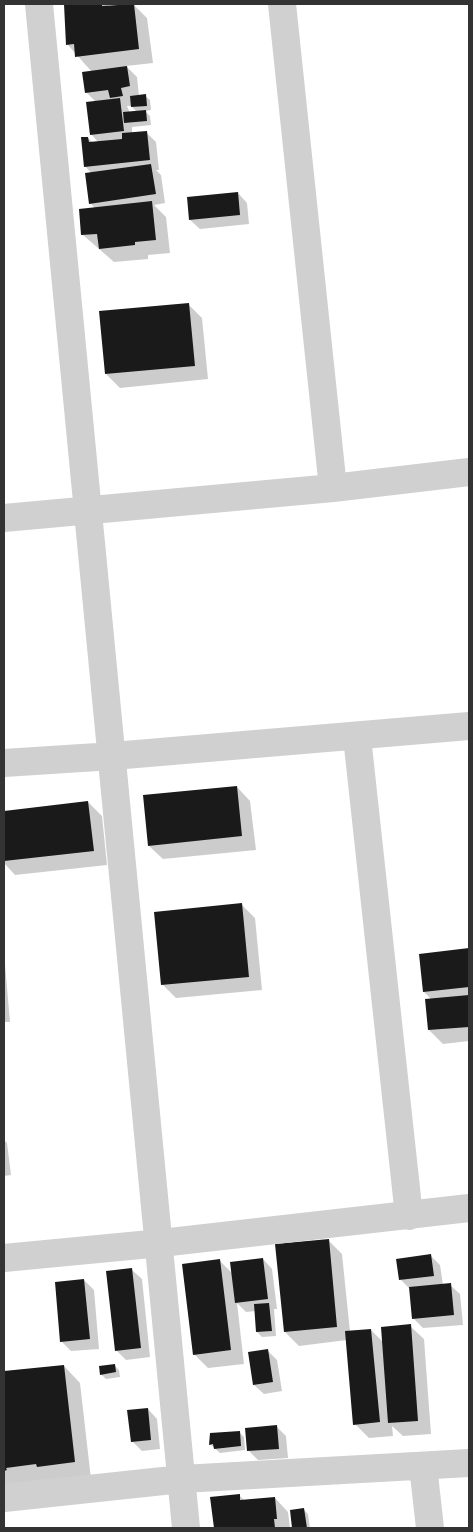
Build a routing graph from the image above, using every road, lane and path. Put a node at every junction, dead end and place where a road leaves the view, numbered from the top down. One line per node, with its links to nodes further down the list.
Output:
1 (39, 4): 5 (street)
2 (282, 4): 4 (street)
3 (469, 472): 4 (street)
4 (333, 488): 5 (street)
5 (88, 510): 6 (street); 9 (street)
6 (4, 518)
7 (469, 726): 8 (street)
8 (357, 737): 9 (street); 12 (street)
9 (113, 756): 10 (street); 13 (street)
10 (4, 763)
11 (469, 1208): 12 (street)
12 (410, 1216): 13 (street)
13 (160, 1243): 14 (street); 17 (street)
14 (4, 1258)
15 (469, 1463): 16 (street)
16 (423, 1466): 17 (street); 20 (street)
17 (182, 1479): 18 (street); 19 (street)
18 (4, 1498)
19 (186, 1528)
20 (430, 1528)

